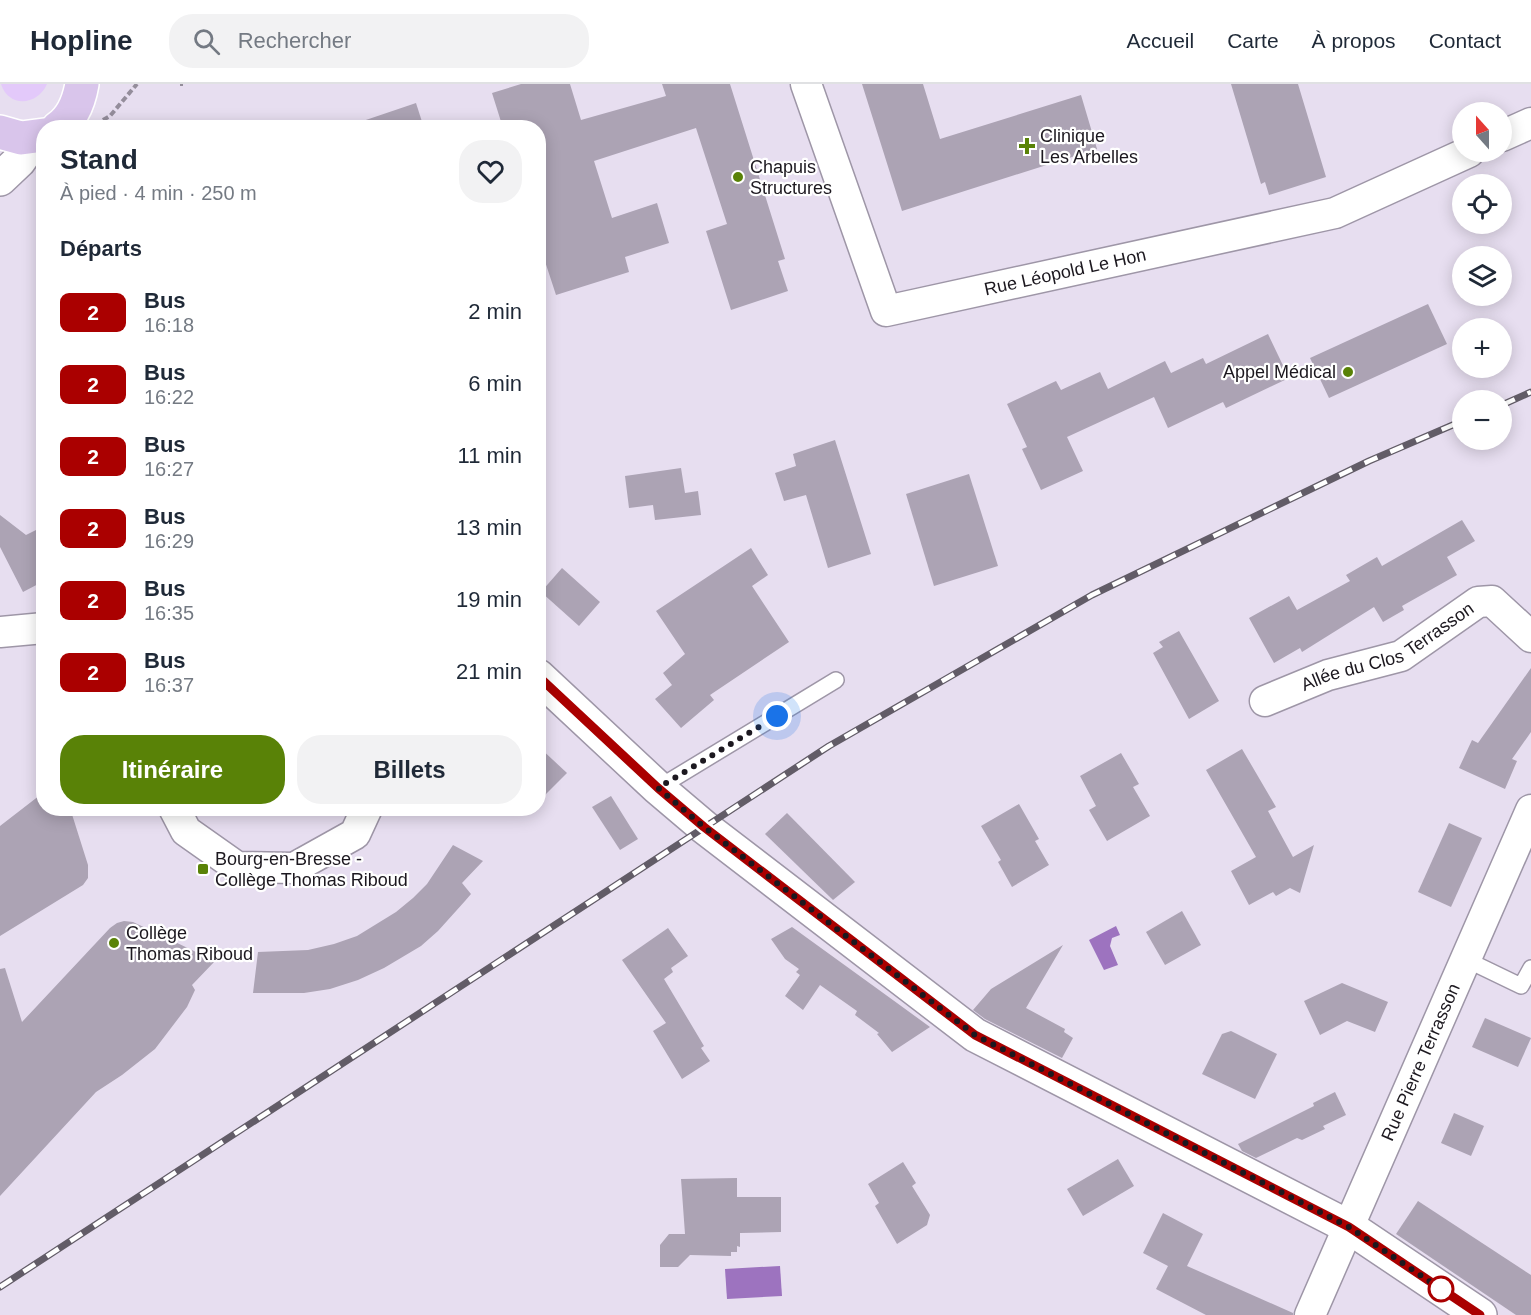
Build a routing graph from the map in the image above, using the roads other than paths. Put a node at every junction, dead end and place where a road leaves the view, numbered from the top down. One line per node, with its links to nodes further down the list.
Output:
1 (109, 84): 3 (main road)
2 (806, 84): 9 (street, Rue Léopold Le Hon)
3 (69, 118)
4 (1531, 123): 7 (street)
5 (0, 132): 6 (main road)
6 (36, 132)
7 (1512, 132)
8 (36, 146): 10 (street)
9 (1452, 160)
10 (0, 179)
11 (36, 629): 12 (street)
12 (0, 632)
13 (1531, 637): 16 (street, Allée du Clos Terrasson)
14 (836, 680): 17 (lane)
15 (546, 683): 17 (street)
16 (1265, 701)
17 (658, 788): 23 (street)
18 (1531, 810): 21 (street, Rue Pierre Terrasson)
19 (178, 816): 20 (street)
20 (363, 816)
21 (1465, 959): 22 (lane); 23 (street, Rue Pierre Terrasson)
22 (1531, 968)
23 (1349, 1227): 24 (street, Rue Pierre Terrasson); 25 (street)
24 (1310, 1315)
25 (1480, 1315)

